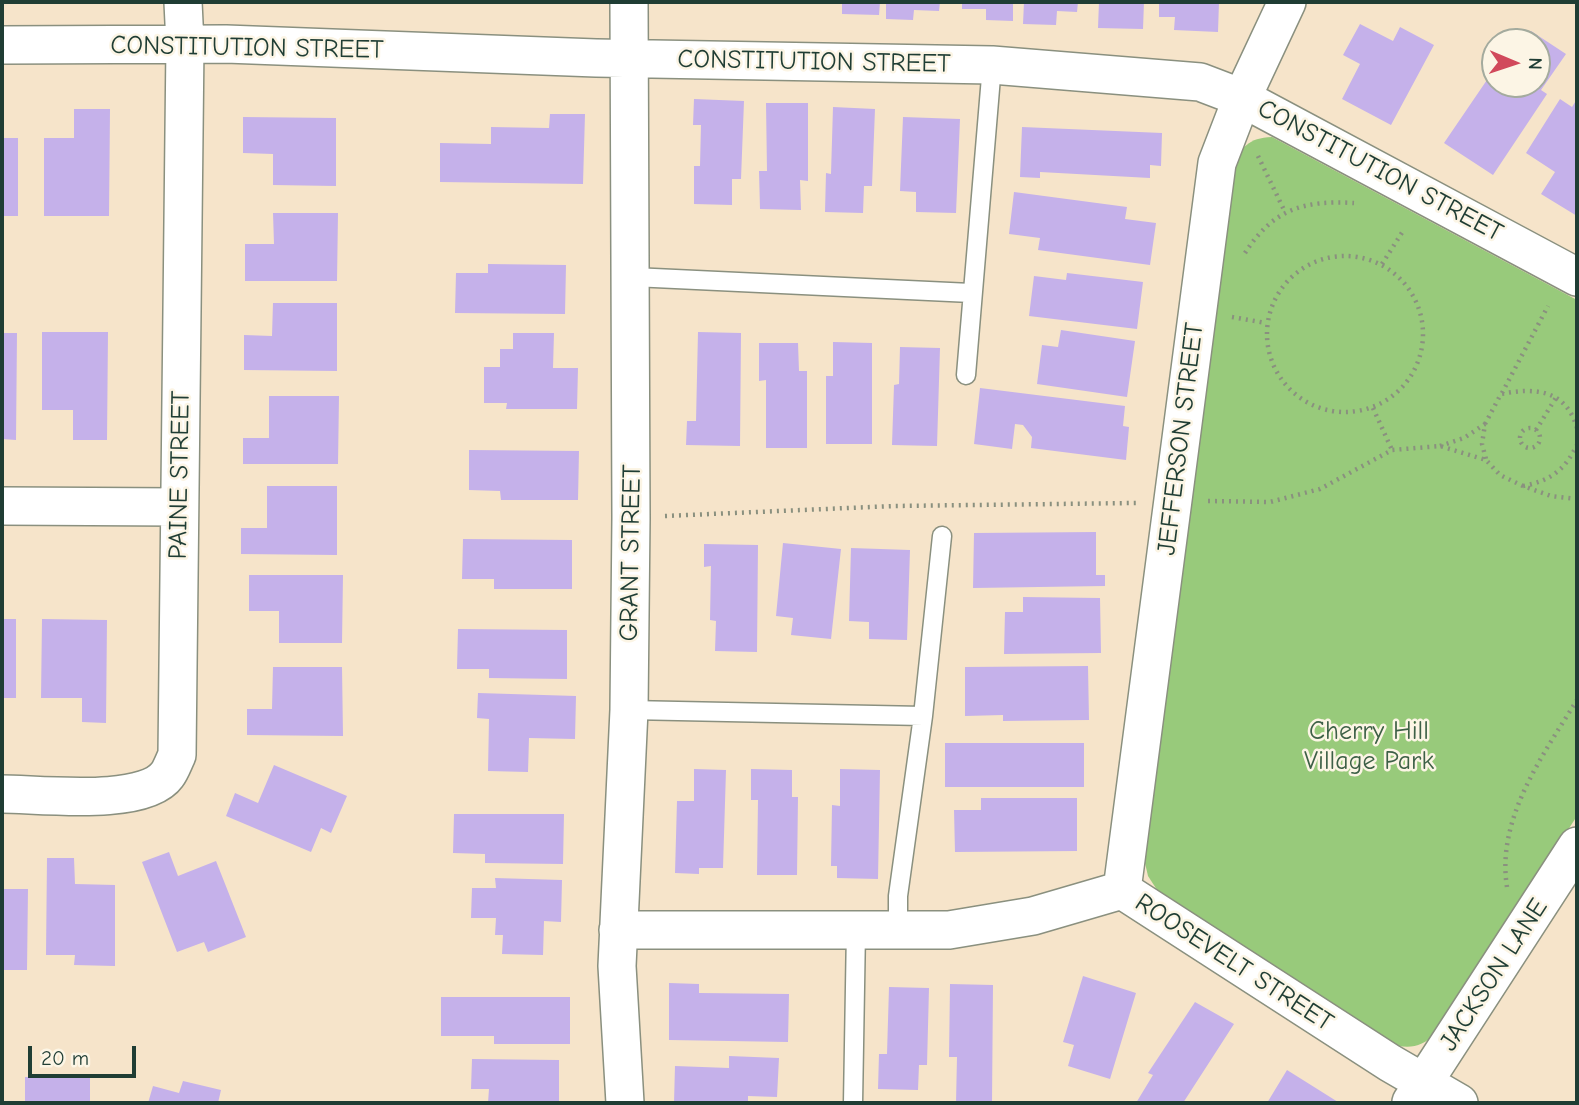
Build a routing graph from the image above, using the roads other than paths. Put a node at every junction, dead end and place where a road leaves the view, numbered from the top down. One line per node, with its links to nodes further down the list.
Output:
1 (183, 2): 4 (street, PAINE STREET)
2 (629, 2): 6 (street, GRANT STREET)
3 (1287, 2): 8 (street, JEFFERSON STREET)
4 (185, 44): 5 (street, CONSTITUTION STREET); 6 (street, CONSTITUTION STREET); 14 (street, PAINE STREET)
5 (2, 45)
6 (629, 57): 7 (street, CONSTITUTION STREET); 9 (street, GRANT STREET)
7 (992, 65): 8 (street, CONSTITUTION STREET); 11 (lane)
8 (1242, 98): 10 (street, CONSTITUTION STREET); 20 (street, JEFFERSON STREET)
9 (633, 277): 11 (lane); 16 (street, GRANT STREET)
10 (1577, 277)
11 (971, 293): 12 (lane)
12 (966, 375)
13 (2, 506): 14 (street)
14 (179, 507): 18 (street, PAINE STREET)
15 (942, 536): 17 (lane)
16 (629, 710): 17 (lane); 23 (street, GRANT STREET)
17 (923, 716): 22 (lane)
18 (2, 794)
19 (1577, 846): 24 (street, JACKSON LANE)
20 (1122, 890): 22 (street, ROOSEVELT STREET); 24 (street, ROOSEVELT STREET)
21 (856, 929): 22 (street, ROOSEVELT STREET); 23 (street, ROOSEVELT STREET); 26 (lane)
22 (898, 929)
23 (618, 930): 25 (street, GRANT STREET)
24 (1417, 1093): 27 (street, ROOSEVELT STREET)
25 (625, 1103)
26 (853, 1103)
27 (1459, 1103)

